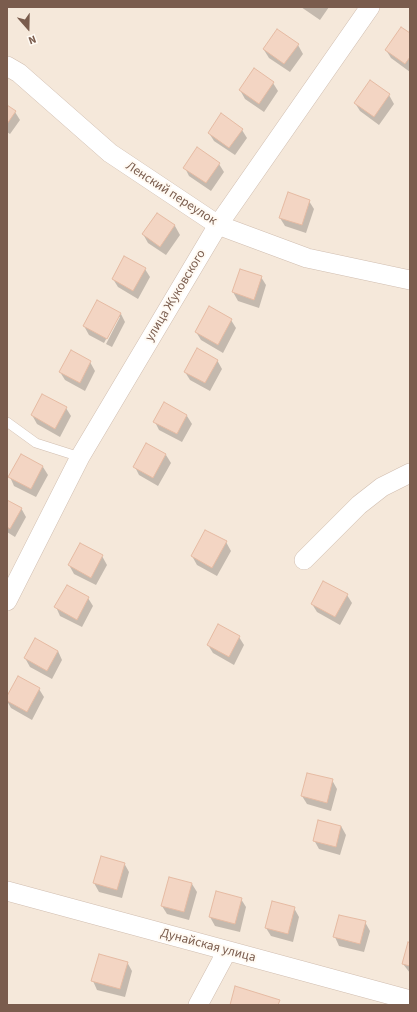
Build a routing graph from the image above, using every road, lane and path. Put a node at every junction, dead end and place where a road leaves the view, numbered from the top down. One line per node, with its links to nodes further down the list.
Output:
1 (370, 7): 3 (street, улица Жуковского)
2 (7, 66): 3 (street, Ленский переулок)
3 (218, 225): 4 (street, Ленский переулок); 6 (street, улица Жуковского)
4 (410, 280)
5 (7, 422): 6 (lane)
6 (80, 457): 9 (street, улица Жуковского)
7 (410, 473): 8 (street)
8 (304, 560)
9 (7, 601)
10 (7, 891): 11 (street, Дунайская улица)
11 (227, 950): 12 (street, Дунайская улица); 13 (street)
12 (410, 1000)
13 (198, 1005)

